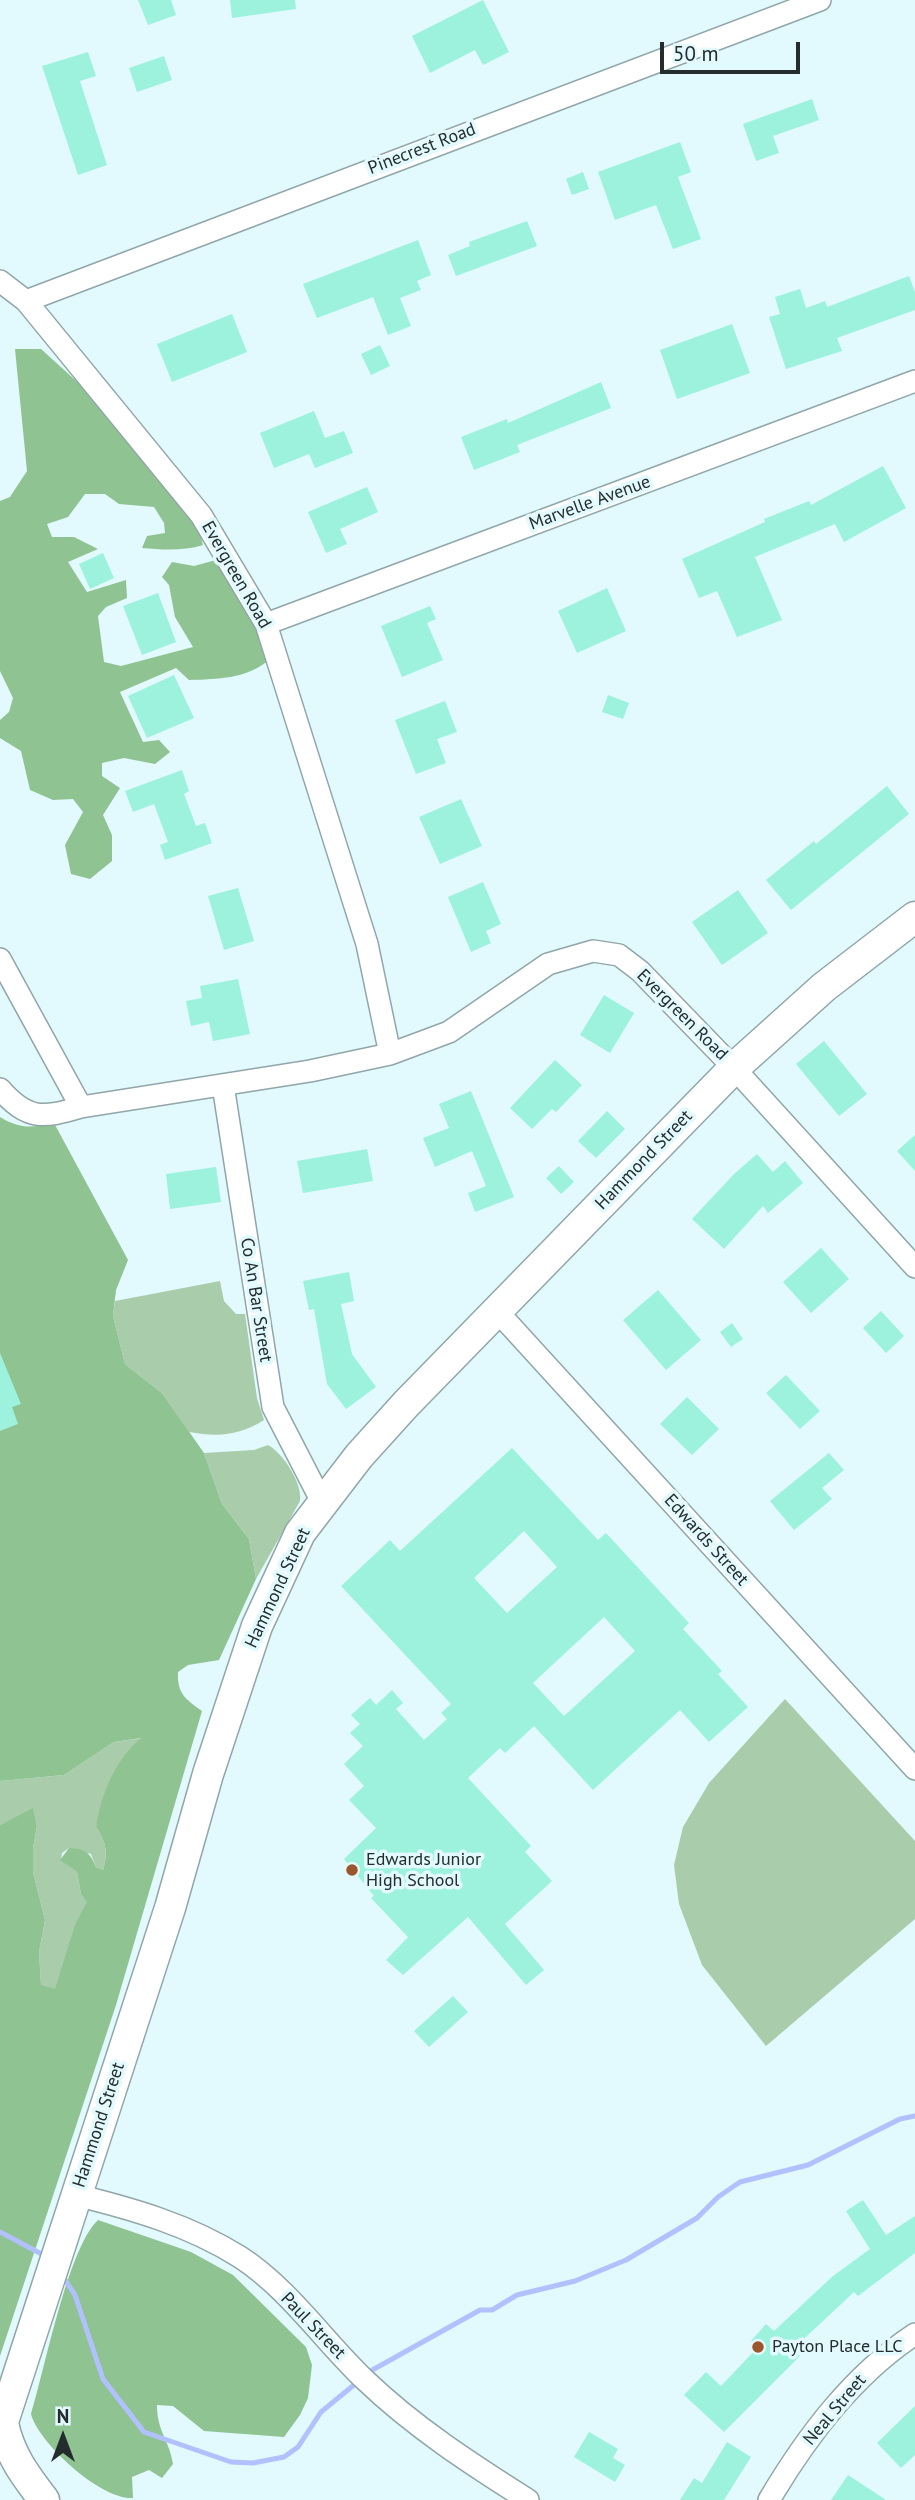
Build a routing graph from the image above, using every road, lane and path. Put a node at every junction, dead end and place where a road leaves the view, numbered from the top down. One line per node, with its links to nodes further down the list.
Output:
1 (820, 0): 3 (street, Pinecrest Road)
2 (0, 281): 3 (street, Evergreen Road)
3 (26, 301): 5 (street, Evergreen Road)
4 (915, 382): 5 (street, Marvelle Avenue)
5 (266, 624): 8 (street, Evergreen Road)
6 (915, 917): 9 (street, Hammond Street)
7 (0, 959): 12 (street)
8 (390, 1054): 9 (street, Evergreen Road); 10 (street, Evergreen Road)
9 (734, 1068): 13 (street, Evergreen Road); 14 (street, Hammond Street)
10 (223, 1085): 12 (street, Evergreen Road); 15 (street, Co An Bar Street)
11 (0, 1089): 12 (street, Evergreen Road)
12 (81, 1107)
13 (915, 1267)
14 (497, 1311): 15 (street, Hammond Street); 16 (street, Edwards Street)
15 (323, 1504): 17 (street, Hammond Street)
16 (915, 1769)
17 (76, 2196): 19 (street, Hammond Street); 21 (street, Paul Street)
18 (915, 2334): 22 (street, Neal Street)
19 (1, 2427): 20 (street)
20 (44, 2500)
21 (528, 2500)
22 (769, 2500)

